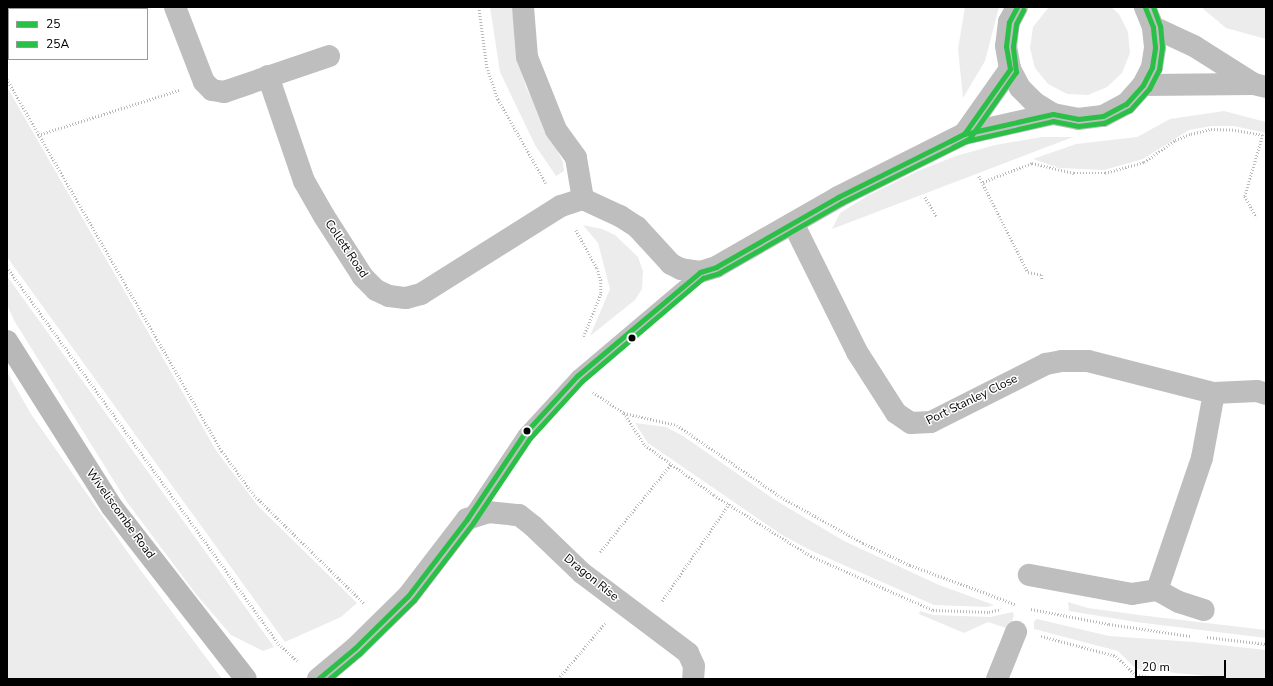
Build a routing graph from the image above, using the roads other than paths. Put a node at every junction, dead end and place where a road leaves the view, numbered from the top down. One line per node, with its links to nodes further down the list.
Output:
1 (175, 7): 7 (street)
2 (523, 7): 12 (street)
3 (1017, 7): 6 (street)
4 (1149, 17): 8 (street); 9 (street)
5 (329, 56): 7 (street)
6 (1010, 69): 10 (street); 11 (street)
7 (268, 76): 12 (street, Collett Road)
8 (1143, 85): 9 (street); 10 (street)
9 (1260, 85)
10 (1054, 114): 11 (street)
11 (964, 134): 13 (street)
12 (583, 199): 14 (street)
13 (793, 222): 14 (street); 16 (street, Port Stanley Close)
14 (700, 272): 18 (lane)
15 (7, 341): 23 (main road, Wiveliscombe Road)
16 (1214, 393): 17 (street, Port Stanley Close); 20 (street)
17 (1266, 394)
18 (467, 520): 24 (street); 25 (street, Dragon Rise)
19 (1029, 575): 20 (street)
20 (1157, 590): 21 (street)
21 (1204, 610)
22 (1026, 633): 26 (street)
23 (246, 679)
24 (318, 679)
25 (693, 679)
26 (997, 679)

